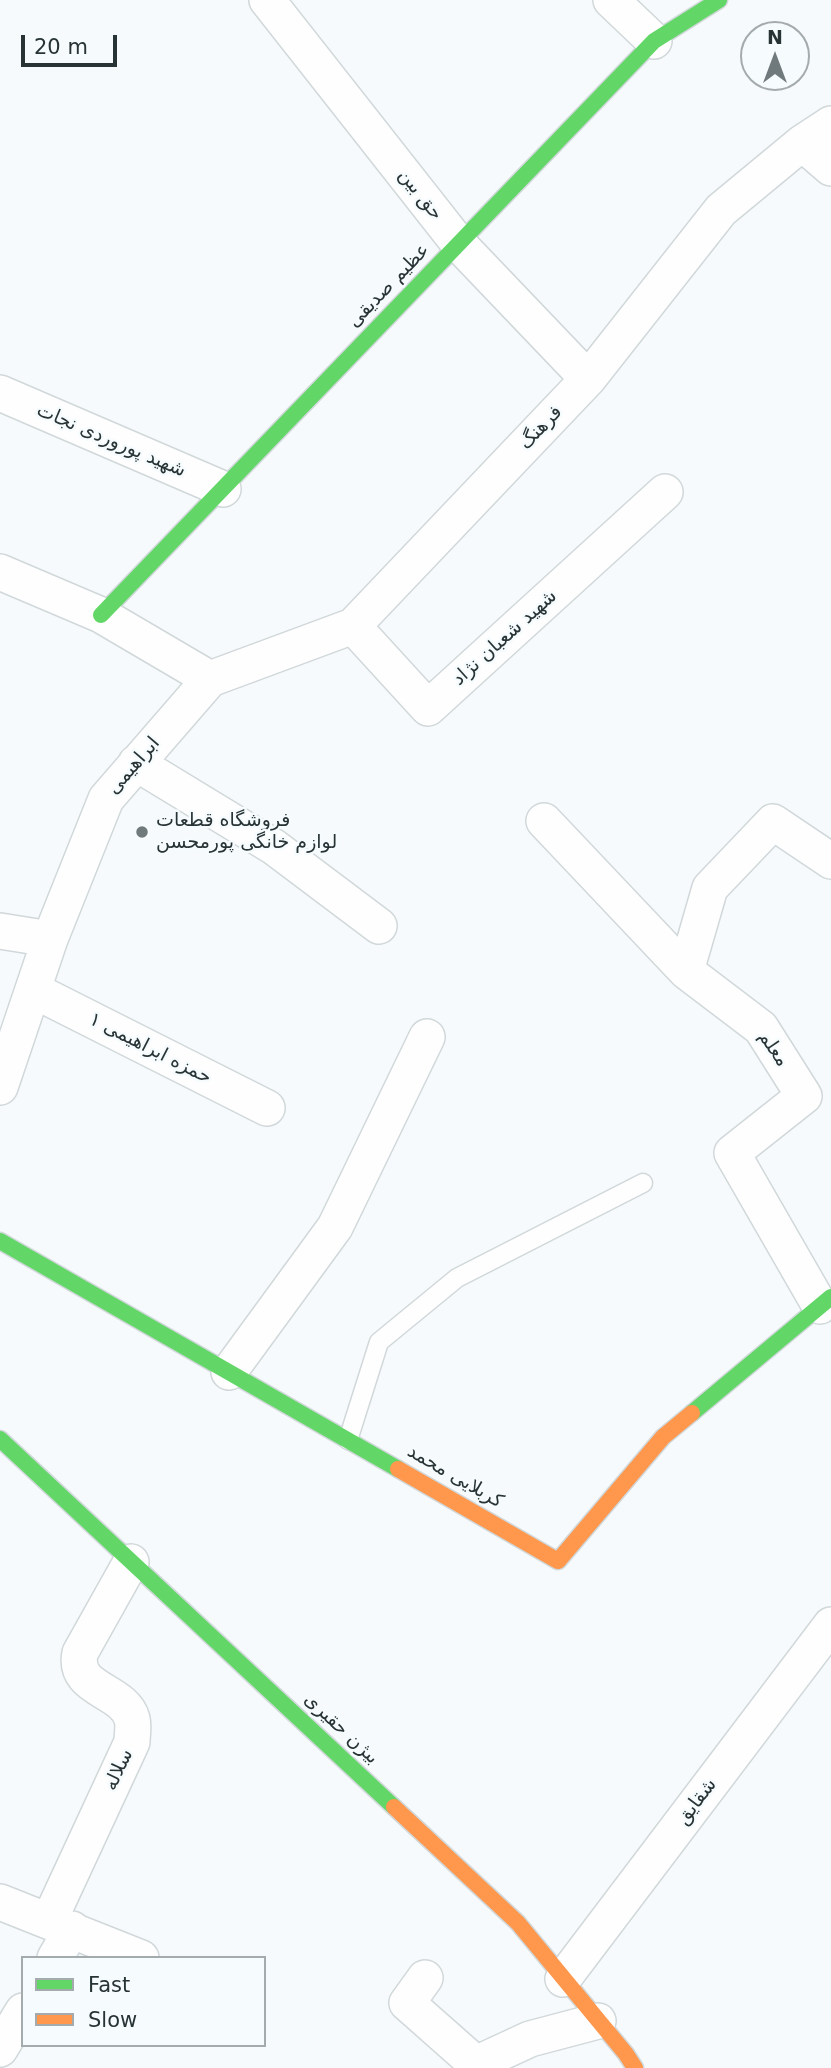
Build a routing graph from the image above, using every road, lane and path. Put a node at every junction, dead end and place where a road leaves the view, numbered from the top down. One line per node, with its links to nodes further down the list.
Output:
1 (267, 0): 8 (street, حق بین)
2 (611, 0): 4 (street)
3 (719, 0): 4 (street, عظیم صدیقی)
4 (654, 41): 8 (street, عظیم صدیقی)
5 (831, 124): 6 (street, فرهنگ)
6 (802, 144): 7 (street); 9 (street, فرهنگ)
7 (831, 168)
8 (458, 244): 9 (street, حق بین); 11 (street, عظیم صدیقی)
9 (588, 379): 15 (street, فرهنگ)
10 (0, 393): 11 (street, شهید پوروردی نجات)
11 (223, 489): 14 (street, عظیم صدیقی)
12 (665, 492): 15 (street, شهید شعبان نژاد)
13 (0, 572): 14 (street)
14 (101, 615): 16 (street)
15 (353, 626): 16 (street, فرهنگ)
16 (209, 679): 17 (street, ابراهیمی)
17 (136, 763): 20 (street); 22 (street, ابراهیمی)
18 (544, 821): 23 (street, معلم)
19 (831, 861): 23 (street)
20 (379, 926)
21 (0, 931): 22 (street)
22 (50, 939): 24 (street, ابراهیمی)
23 (686, 971): 30 (street, معلم)
24 (33, 990): 26 (street, ابراهیمی); 27 (street, حمزه ابراهیمی ۱)
25 (427, 1037): 31 (street)
26 (0, 1087)
27 (267, 1108)
28 (643, 1183): 33 (lane)
29 (0, 1241): 31 (street, کربلایی محمد)
30 (826, 1302): 33 (street, کربلایی محمد)
31 (229, 1372): 33 (street, کربلایی محمد)
32 (0, 1439): 34 (street, بیژن حقیری)
33 (348, 1440)
34 (131, 1562): 37 (street, سلاله); 39 (street, بیژن حقیری)
35 (831, 1625): 39 (street, شقایق)
36 (0, 1902): 37 (street)
37 (59, 1936): 38 (street)
38 (134, 1956)
39 (564, 1979): 42 (street, بیژن حقیری)
40 (416, 1991): 44 (street)
41 (21, 2014): 43 (street)
42 (598, 2021): 44 (street); 45 (street, بیژن حقیری)
43 (0, 2049)
44 (474, 2066)
45 (635, 2068)

